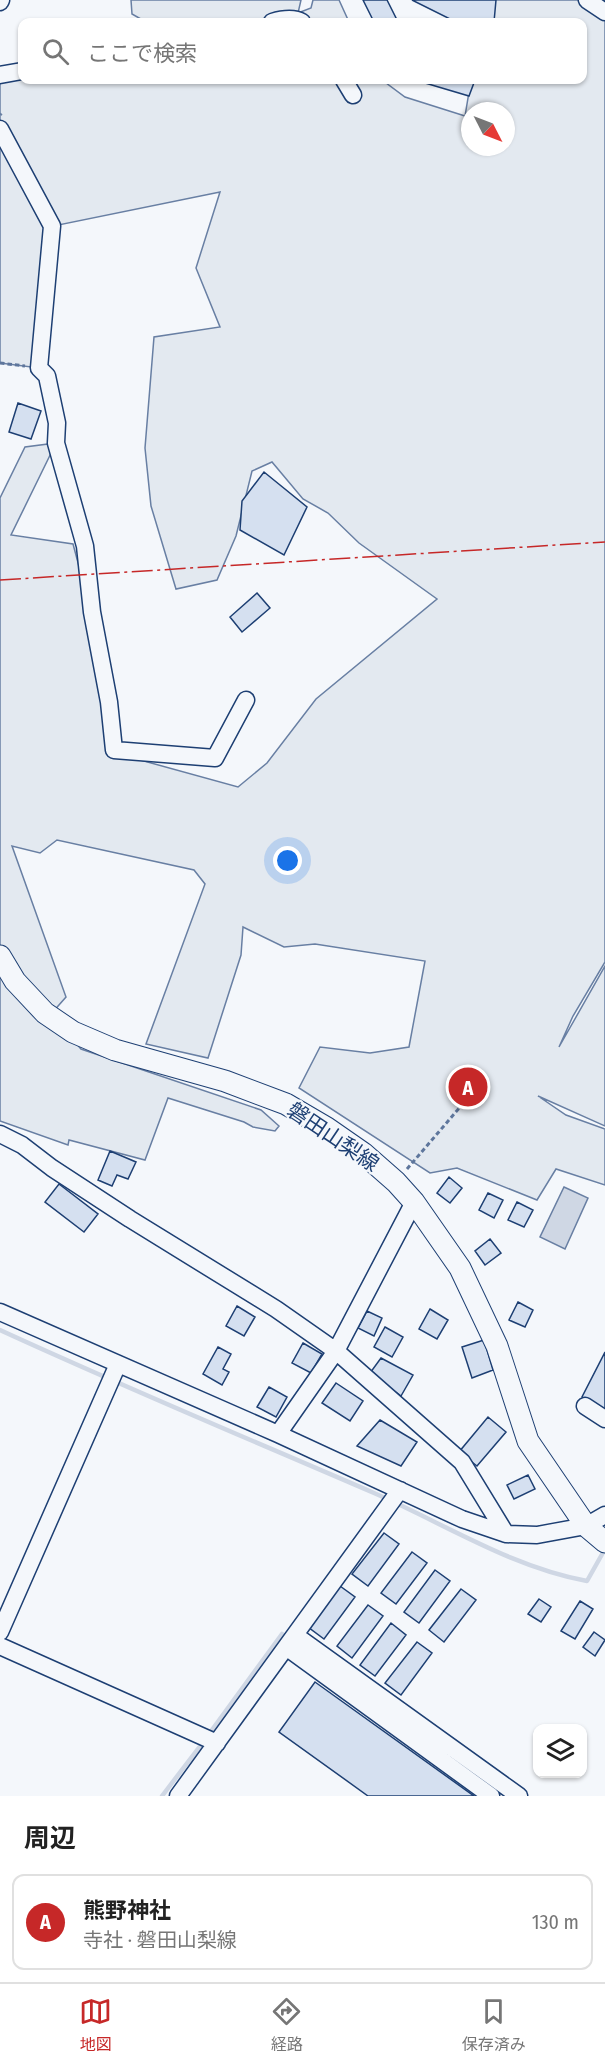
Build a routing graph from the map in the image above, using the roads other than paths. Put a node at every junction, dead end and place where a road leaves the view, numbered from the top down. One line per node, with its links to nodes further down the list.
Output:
1 (587, 0): 2 (street)
2 (605, 12)
3 (18, 72): 4 (street)
4 (0, 75)
5 (346, 84): 6 (street)
6 (352, 95)
7 (0, 129): 8 (street)
8 (246, 700)
9 (0, 956): 11 (main road, 磐田山梨線)
10 (0, 1134): 13 (street)
11 (414, 1202): 13 (street); 20 (main road, 磐田山梨線)
12 (0, 1312): 14 (street)
13 (336, 1351): 17 (street); 21 (street)
14 (118, 1364): 17 (street); 23 (street)
15 (585, 1406): 16 (street)
16 (605, 1419)
17 (278, 1434): 18 (street)
18 (400, 1490): 21 (street); 24 (street)
19 (605, 1515): 20 (street)
20 (586, 1526): 21 (street); 22 (main road, 磐田山梨線)
21 (506, 1534)
22 (605, 1542)
23 (0, 1632)
24 (291, 1641): 26 (street); 27 (street); 29 (street)
25 (0, 1646): 26 (street)
26 (217, 1743): 28 (street)
27 (511, 1794)
28 (178, 1796)
29 (491, 1796)

